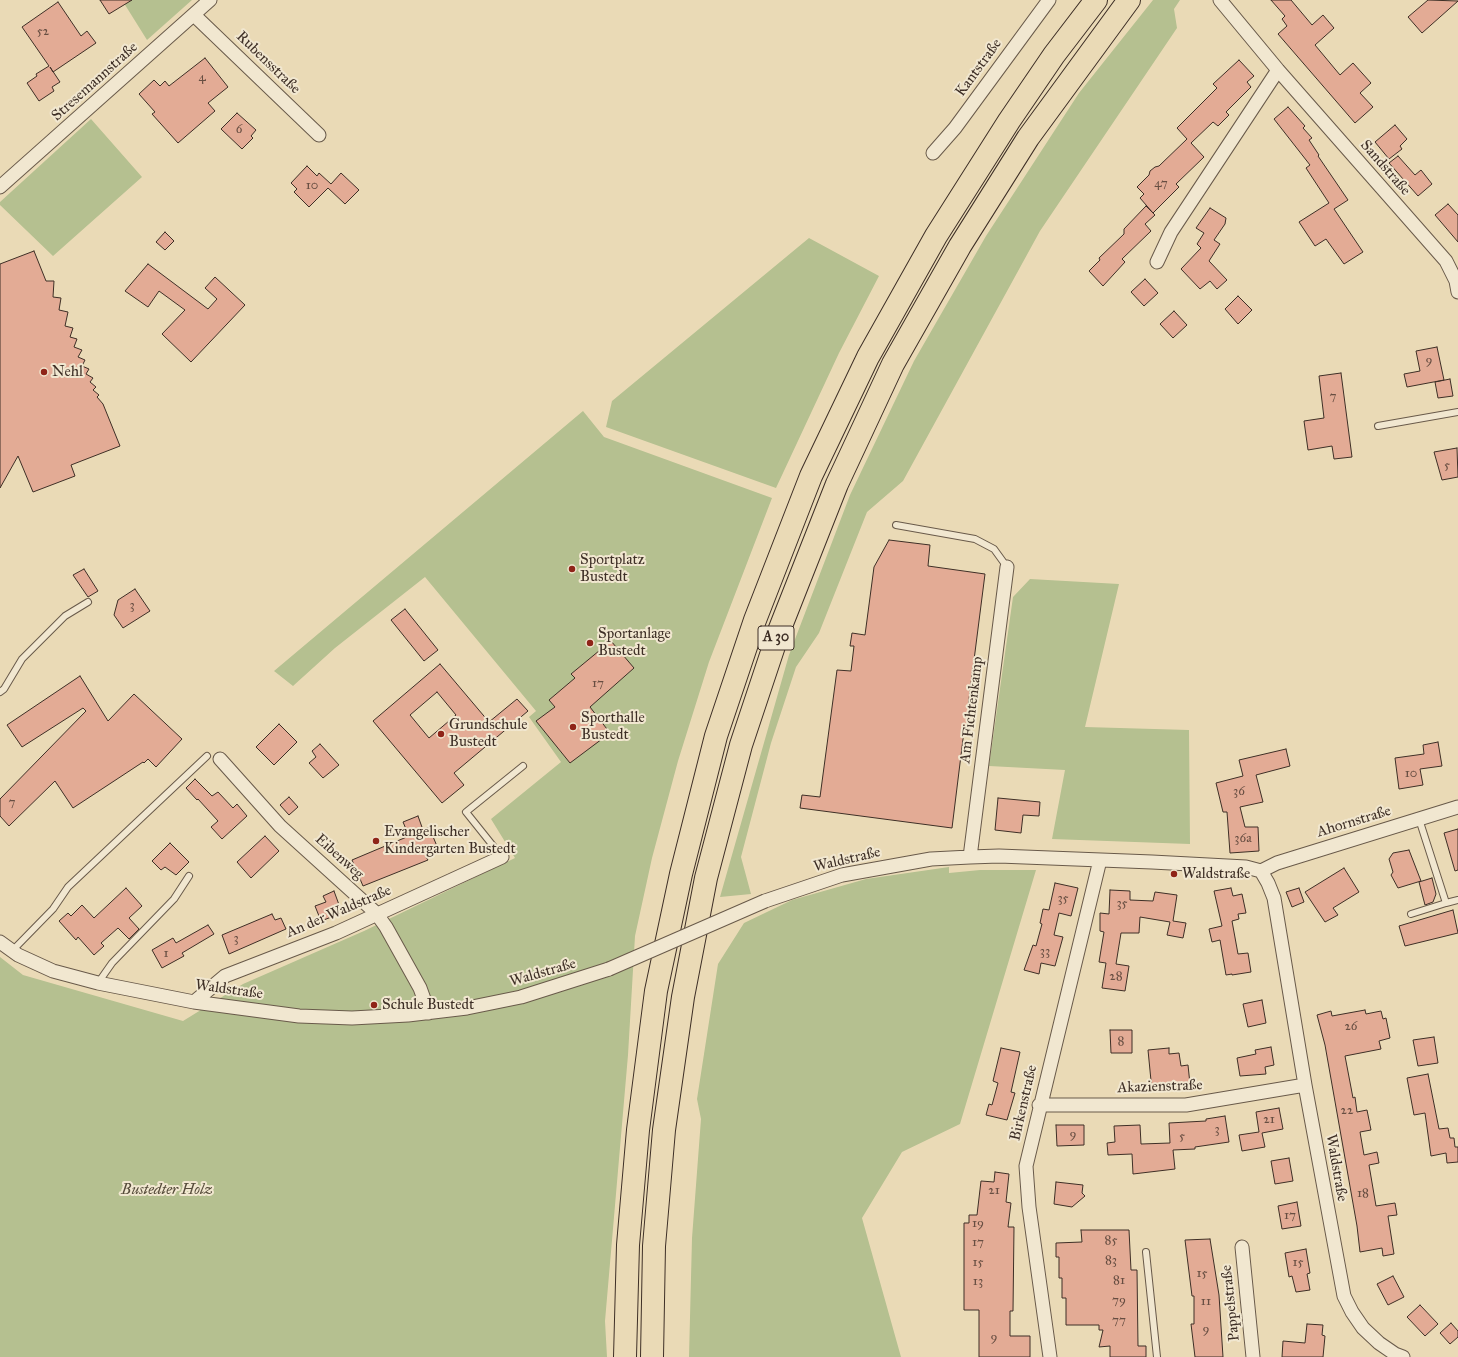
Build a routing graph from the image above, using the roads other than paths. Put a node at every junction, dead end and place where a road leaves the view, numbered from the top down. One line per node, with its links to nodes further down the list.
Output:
1 (210, 0): 6 (street, Stresemannstraße)
2 (1049, 0): 9 (street, Kantstraße)
3 (1096, 0): 42 (highway, A 30)
4 (1129, 0): 43 (highway, A 30)
5 (1220, 0): 7 (street, Sandstraße)
6 (194, 15): 8 (street, Rubensstraße); 10 (street, Stresemannstraße)
7 (1278, 70): 11 (street); 12 (street, Sandstraße)
8 (319, 135)
9 (932, 153)
10 (0, 187)
11 (1157, 262)
12 (1457, 284)
13 (1458, 412): 14 (lane)
14 (1378, 426)
15 (896, 525): 16 (lane)
16 (1007, 567): 24 (street, Am Fichtenkamp)
17 (88, 602): 18 (lane)
18 (0, 692)
19 (213, 757): 30 (street, Eibenweg); 33 (lane)
20 (523, 766): 23 (lane)
21 (1458, 807): 22 (street, Ahornstraße)
22 (1419, 819): 26 (street, Ahornstraße); 29 (lane)
23 (502, 857): 30 (street, An der Waldstraße)
24 (970, 857): 25 (street, Waldstraße); 36 (street, Waldstraße, bridge)
25 (1100, 860): 26 (street, Waldstraße); 38 (street, Birkenstraße)
26 (1261, 871): 37 (street, Waldstraße)
27 (189, 876): 34 (lane)
28 (1458, 900): 29 (lane)
29 (1446, 903): 31 (lane)
30 (376, 913): 35 (street, An der Waldstraße); 36 (street, Eibenweg)
31 (1411, 914)
32 (0, 942): 33 (street, Waldstraße)
33 (11, 951): 34 (street, Waldstraße)
34 (98, 983): 35 (street, Waldstraße)
35 (194, 1002): 36 (street, Waldstraße)
36 (429, 1013)
37 (1305, 1085): 38 (street, Akazienstraße); 41 (street, Waldstraße)
38 (1040, 1105): 44 (street, Birkenstraße)
39 (1242, 1247): 46 (street, Pappelstraße)
40 (1146, 1252): 45 (lane)
41 (1397, 1356)
42 (625, 1357)
43 (652, 1357)
44 (1050, 1357)
45 (1157, 1357)
46 (1252, 1357)

